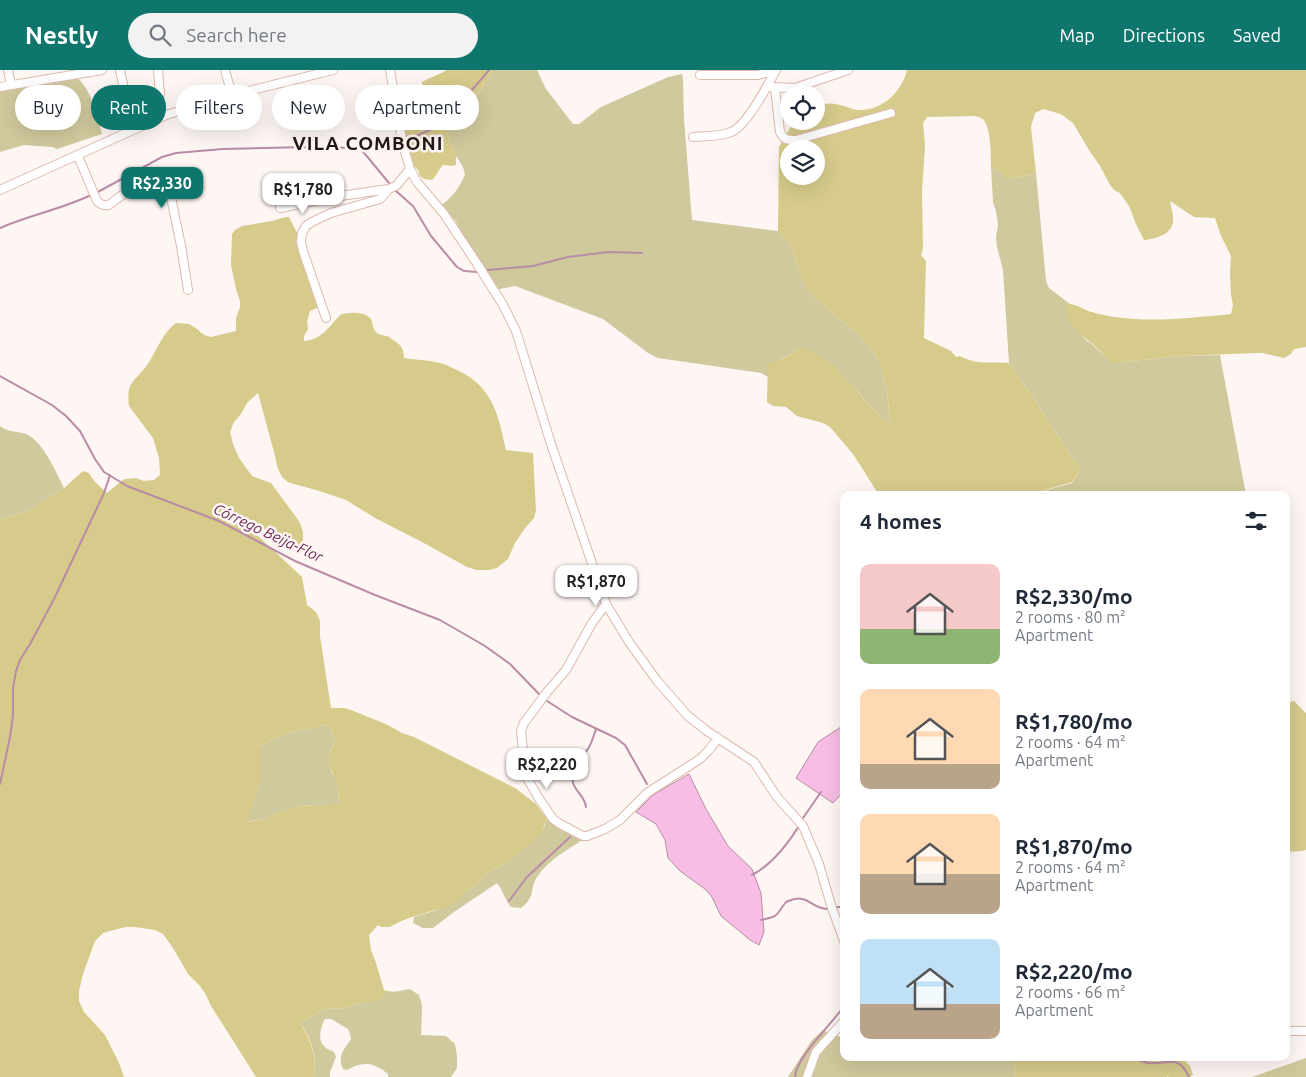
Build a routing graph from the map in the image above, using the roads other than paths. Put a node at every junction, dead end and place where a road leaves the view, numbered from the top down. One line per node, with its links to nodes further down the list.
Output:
1 (8, 70): 17 (street)
2 (50, 70): 15 (street)
3 (102, 70): 11 (street)
4 (120, 70): 5 (street)
5 (158, 70)
6 (225, 70): 16 (street)
7 (333, 70): 12 (street)
8 (390, 70): 25 (street)
9 (776, 70): 13 (street); 20 (street)
10 (848, 70): 20 (street)
11 (87, 71): 15 (street)
12 (316, 72): 18 (street)
13 (743, 73): 14 (street)
14 (700, 75)
15 (51, 79): 17 (street)
16 (229, 85)
17 (11, 86): 19 (street)
18 (262, 86)
19 (0, 87)
20 (771, 87): 22 (street); 23 (street)
21 (176, 112): 24 (street)
22 (891, 114)
23 (693, 137)
24 (78, 156): 27 (street); 29 (street)
25 (410, 169): 26 (street); 31 (street)
26 (388, 189): 28 (street); 30 (street)
27 (0, 190)
28 (280, 208)
29 (188, 290)
30 (326, 318)
31 (606, 604): 32 (street); 32 (street)
32 (718, 738): 33 (street)
33 (840, 931)
34 (840, 1025): 37 (street)
35 (1290, 1031): 36 (street)
36 (1306, 1031)
37 (807, 1077)

